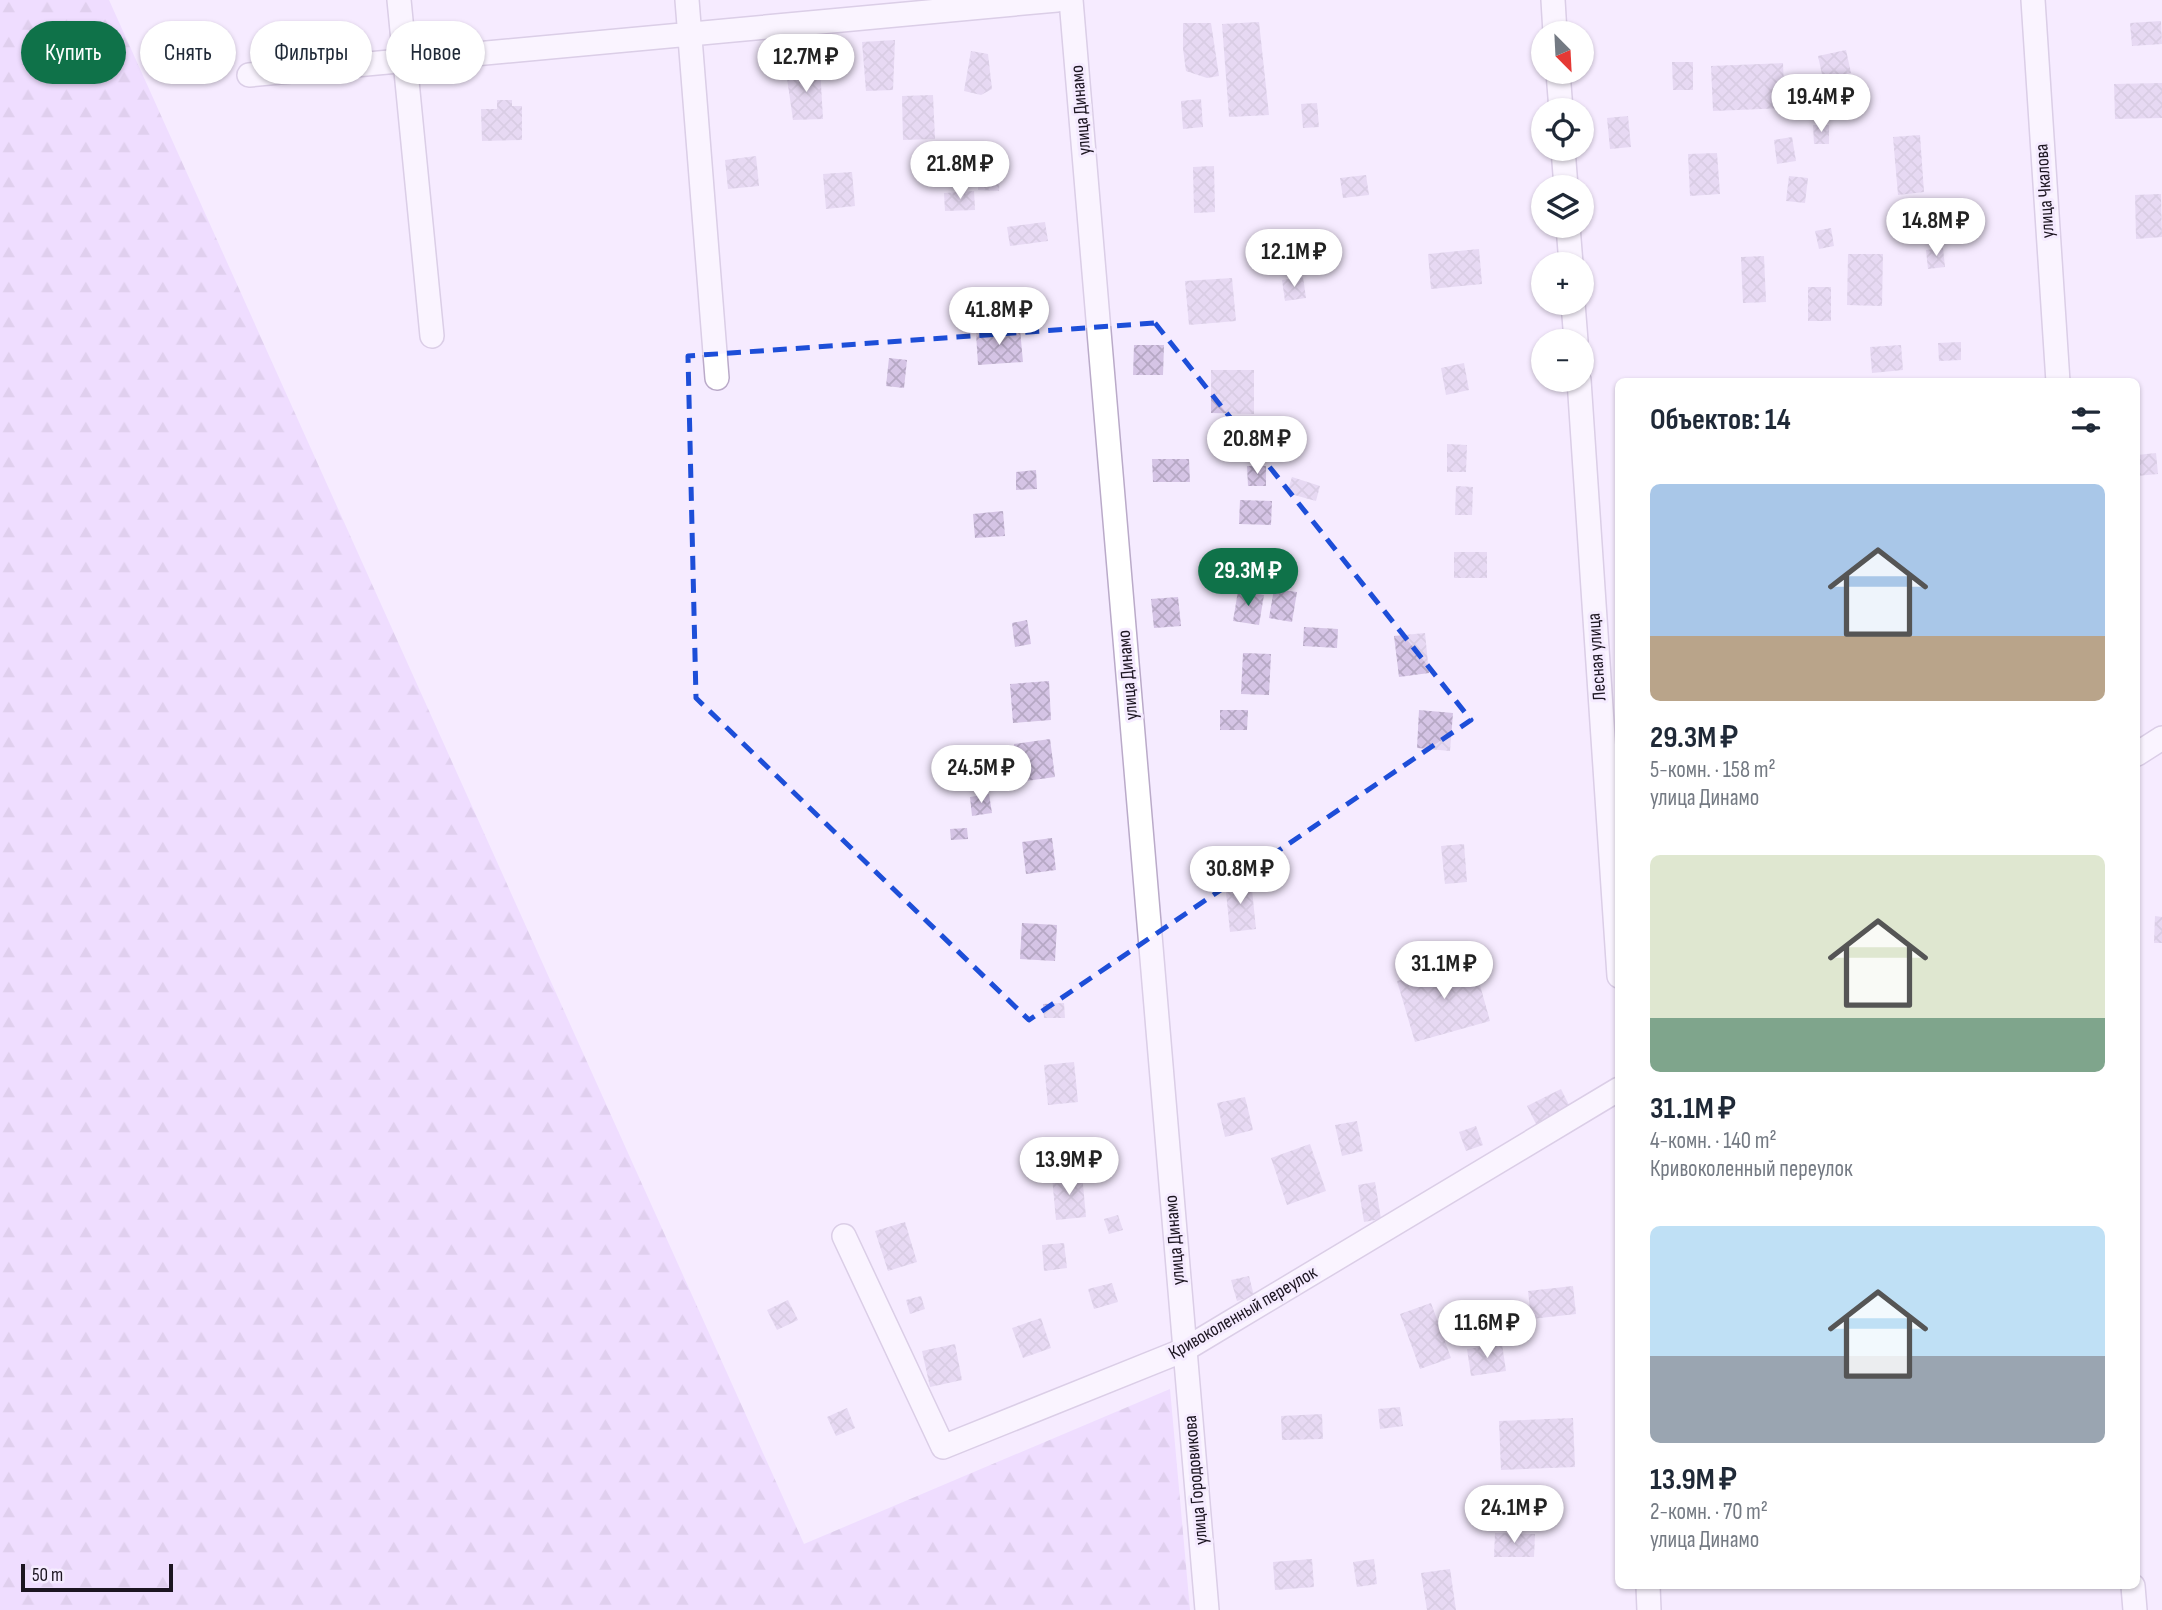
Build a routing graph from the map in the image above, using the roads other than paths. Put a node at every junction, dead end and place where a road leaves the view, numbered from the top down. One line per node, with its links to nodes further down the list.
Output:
1 (398, 0): 7 (street)
2 (687, 0): 9 (street)
3 (1057, 0): 9 (street)
4 (1071, 0): 23 (street, улица Динамо)
5 (1553, 0): 8 (street)
6 (2033, 0): 16 (street, улица Чкалова)
7 (401, 21)
8 (1554, 21)
9 (690, 34): 10 (street); 15 (street)
10 (485, 53)
11 (386, 63): 12 (street)
12 (249, 75)
13 (408, 84): 14 (street)
14 (432, 336)
15 (717, 378)
16 (2058, 378)
17 (1580, 392): 20 (street, Лесная улица)
18 (2162, 738): 19 (street)
19 (2140, 752)
20 (1615, 916)
21 (1615, 1091): 23 (street, Кривоколенный переулок)
22 (844, 1236): 23 (street, Кривоколенный переулок)
23 (1184, 1350): 26 (street, улица Городовикова)
24 (1648, 1589): 27 (street)
25 (2133, 1589): 28 (street)
26 (1207, 1610)
27 (1649, 1610)
28 (2135, 1610)

